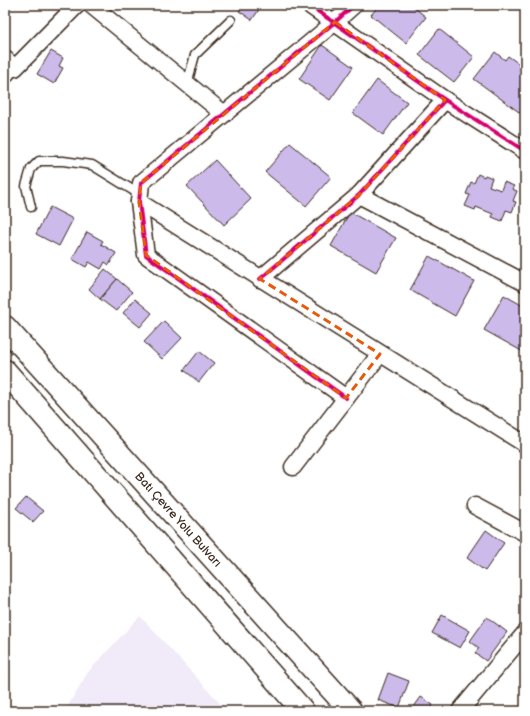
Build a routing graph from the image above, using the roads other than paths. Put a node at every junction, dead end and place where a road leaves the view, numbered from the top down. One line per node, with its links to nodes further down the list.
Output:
1 (77, 5): 7 (street)
2 (91, 5): 9 (street)
3 (309, 5): 6 (street)
4 (354, 5): 6 (street)
5 (231, 20): 9 (lane)
6 (335, 22): 10 (street); 11 (street)
7 (10, 63): 8 (lane)
8 (5, 82)
9 (187, 84): 11 (street)
10 (445, 100): 12 (street); 13 (street)
11 (224, 114): 14 (street)
12 (525, 151)
13 (359, 194): 16 (street); 17 (street)
14 (139, 198): 15 (lane); 16 (street); 21 (street)
15 (30, 207)
16 (260, 279): 19 (street)
17 (525, 283)
18 (5, 327): 28 (highway, Batı Çevre Yolu Bulvarı)
19 (380, 354): 21 (street); 22 (street)
20 (5, 372): 27 (highway)
21 (346, 398): 23 (street)
22 (525, 444)
23 (293, 468)
24 (475, 506): 25 (street)
25 (525, 533)
26 (525, 633): 29 (street)
27 (303, 711)
28 (351, 711)
29 (460, 711)

